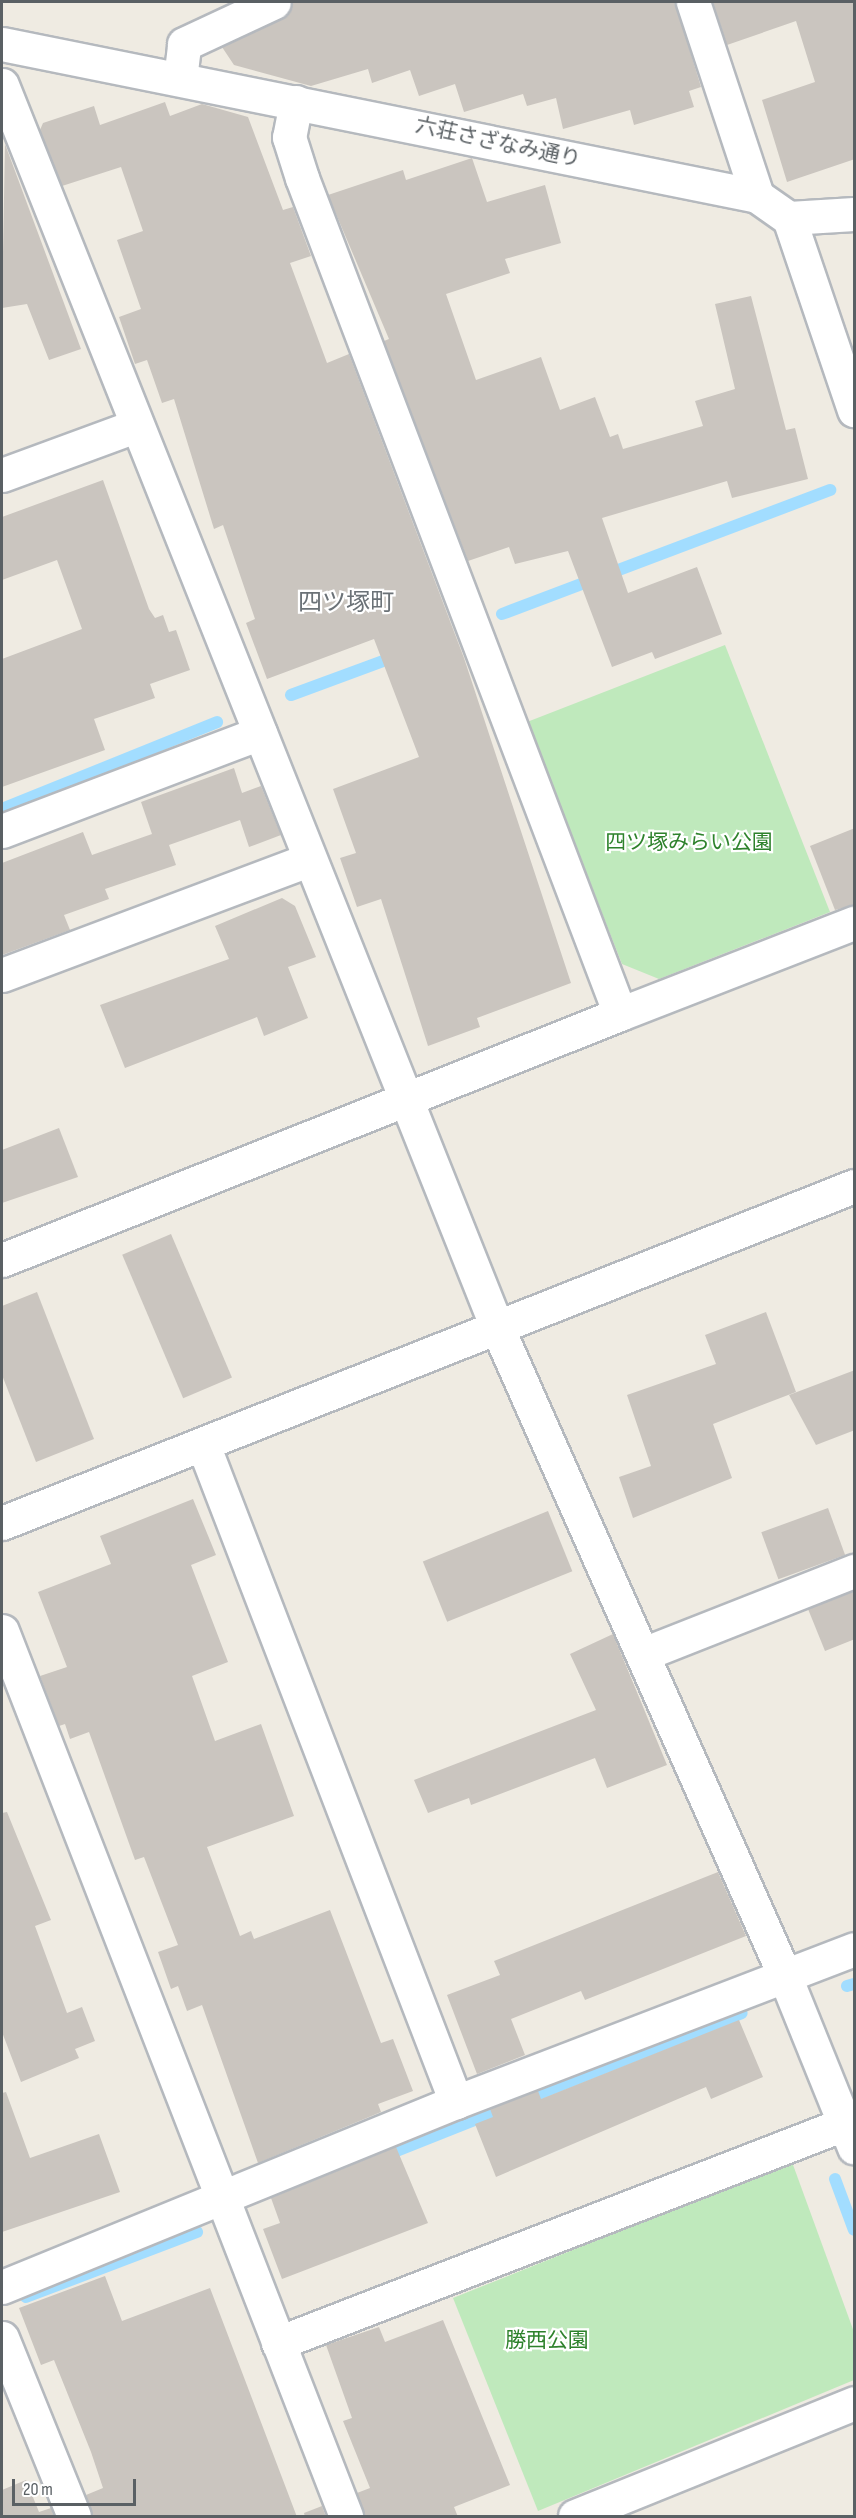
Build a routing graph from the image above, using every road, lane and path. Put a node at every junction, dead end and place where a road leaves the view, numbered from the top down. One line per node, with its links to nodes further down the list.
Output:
1 (274, 2): 4 (street)
2 (693, 2): 7 (street)
3 (2, 44): 4 (street, 六荘さざなみ通り)
4 (180, 79): 6 (street, 六荘さざなみ通り)
5 (2, 85): 11 (street)
6 (296, 102): 7 (street, 六荘さざなみ通り); 18 (street)
7 (757, 196): 9 (street, 六荘さざなみ通り)
8 (855, 214): 9 (street)
9 (789, 218): 10 (street)
10 (855, 410)
11 (135, 426): 12 (street); 13 (street)
12 (2, 475)
13 (260, 733): 14 (street); 15 (street)
14 (2, 831)
15 (308, 860): 17 (street); 19 (street)
16 (855, 923): 18 (street)
17 (2, 975)
18 (620, 1014): 19 (street)
19 (409, 1102): 21 (street); 22 (street)
20 (855, 1186): 22 (street)
21 (2, 1260)
22 (496, 1325): 23 (street); 27 (street)
23 (204, 1447): 24 (street); 30 (street)
24 (2, 1523)
25 (855, 1571): 27 (street)
26 (2, 1631): 32 (street)
27 (643, 1654): 29 (street)
28 (855, 1949): 29 (street)
29 (784, 1974): 30 (street); 31 (street)
30 (456, 2102): 32 (street)
31 (851, 2130): 35 (street)
32 (221, 2199): 33 (street); 35 (street)
33 (2, 2287)
34 (2, 2338): 37 (street)
35 (278, 2343): 38 (street)
36 (855, 2403): 39 (street)
37 (74, 2517)
38 (346, 2517)
39 (575, 2517)

